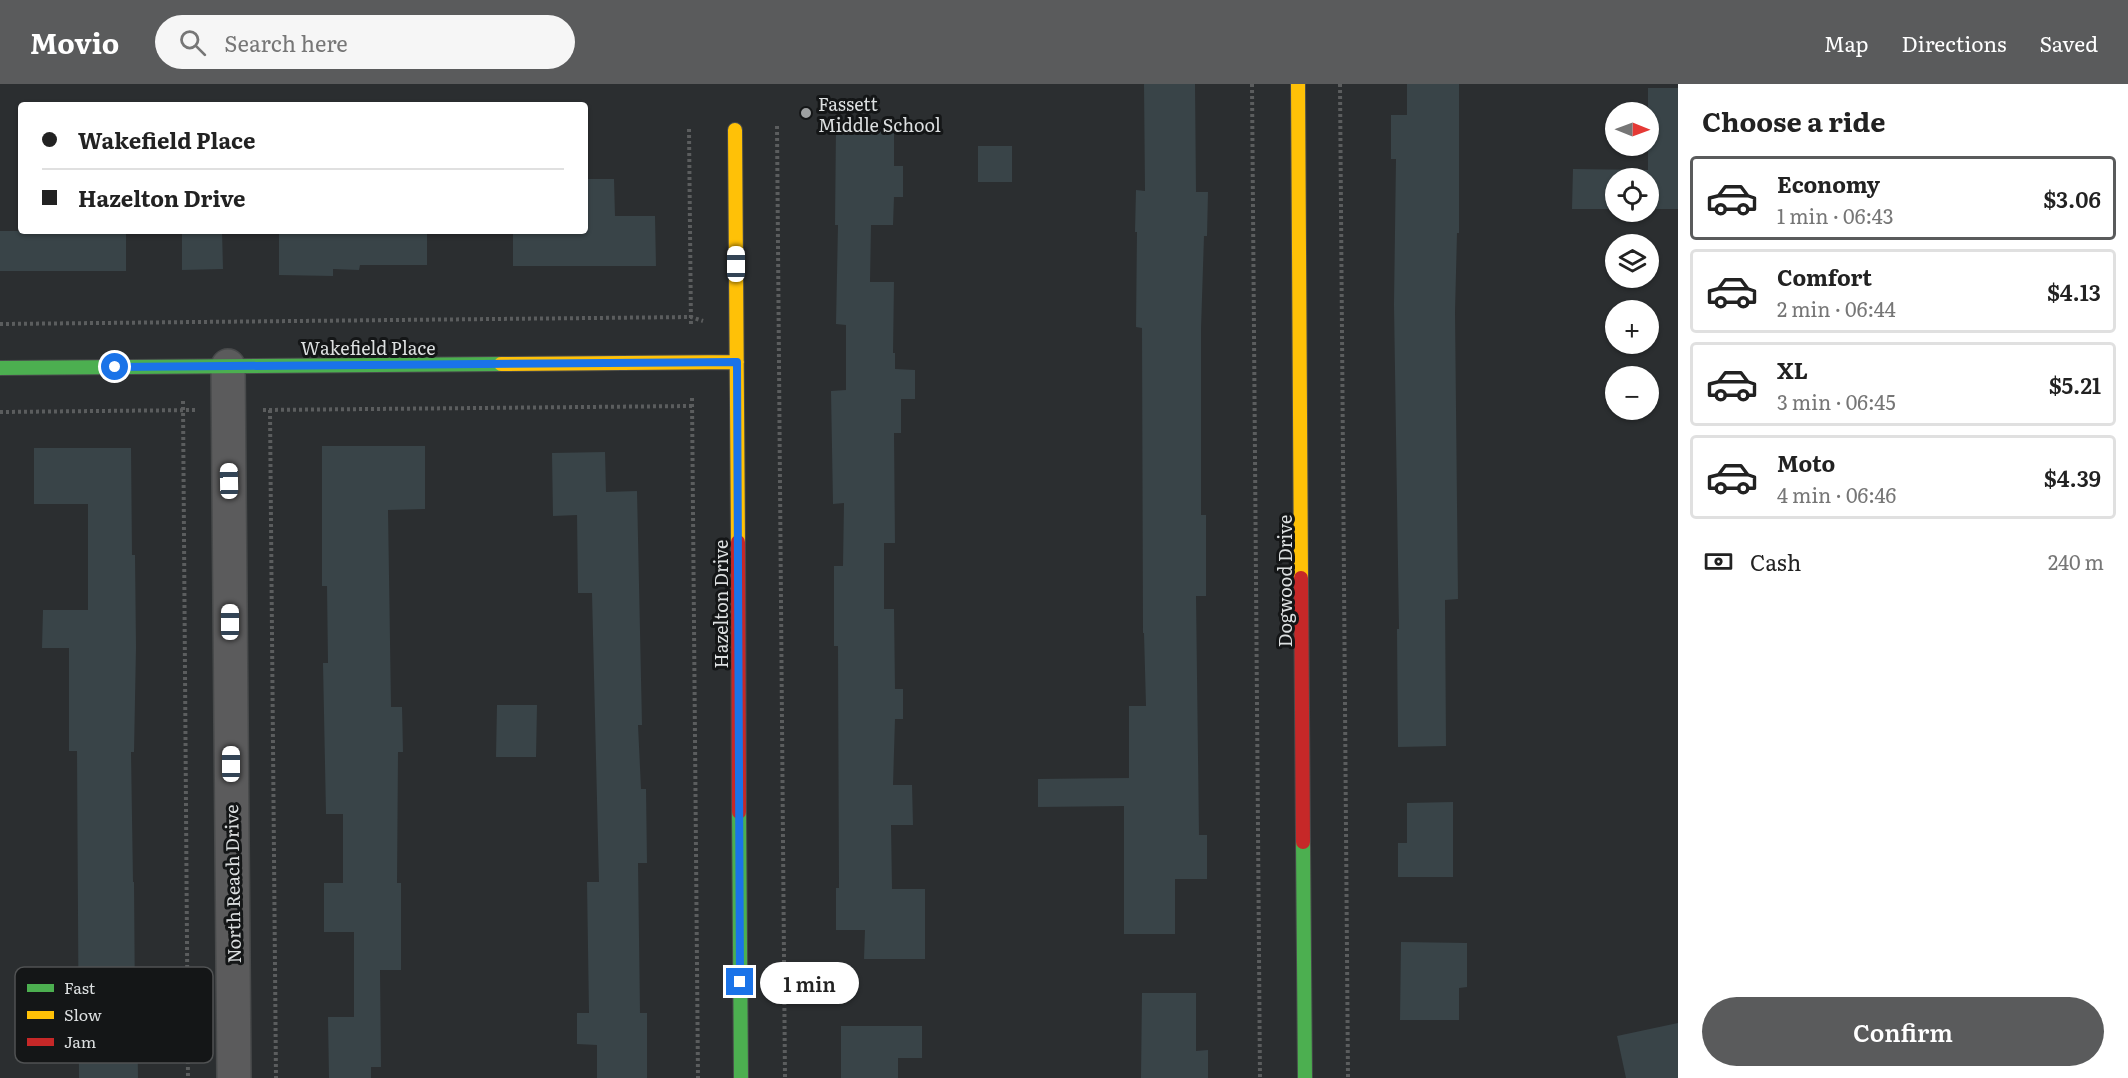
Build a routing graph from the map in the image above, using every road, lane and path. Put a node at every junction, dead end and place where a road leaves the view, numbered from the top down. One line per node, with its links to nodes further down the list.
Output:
1 (1252, 84): 30 (path)
2 (1298, 84): 31 (street, Dogwood Drive)
3 (1340, 84): 32 (path)
4 (777, 126): 11 (path)
5 (689, 129): 7 (path)
6 (735, 130): 10 (street, Hazelton Drive)
7 (691, 317): 8 (path); 10 (path); 12 (path)
8 (185, 322): 9 (path); 14 (path)
9 (0, 324)
10 (736, 331): 11 (path); 13 (street, Hazelton Drive)
11 (779, 337): 29 (path)
12 (692, 362): 13 (street, Wakefield Place); 15 (street, Wakefield Place); 17 (path)
13 (737, 362): 28 (street, Hazelton Drive)
14 (184, 366): 15 (street, Wakefield Place); 16 (street, Wakefield Place); 20 (path)
15 (228, 366): 18 (street, North Reach Drive)
16 (0, 368)
17 (692, 406): 19 (path); 27 (path)
18 (228, 410): 19 (path); 20 (path); 25 (street, North Reach Drive)
19 (270, 410): 26 (path)
20 (183, 411): 21 (path); 22 (path)
21 (0, 412)
22 (187, 967)
23 (188, 1063): 24 (path)
24 (188, 1078)
25 (234, 1078)
26 (276, 1078)
27 (698, 1078)
28 (741, 1078)
29 (785, 1078)
30 (1260, 1078)
31 (1305, 1078)
32 (1348, 1078)

